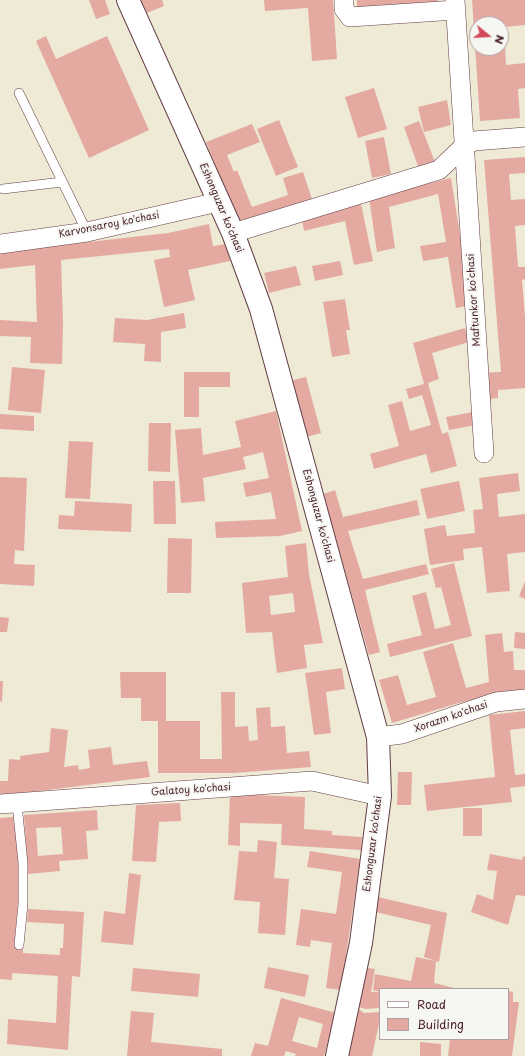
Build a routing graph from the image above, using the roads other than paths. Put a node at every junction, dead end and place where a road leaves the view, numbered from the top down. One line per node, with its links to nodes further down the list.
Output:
1 (128, 0): 9 (street, Eshonguzar ko'chasi)
2 (344, 0): 3 (street)
3 (455, 5): 6 (street, Maftunkor koʻchasi)
4 (19, 93): 7 (lane)
5 (525, 138): 6 (street)
6 (463, 147): 11 (street); 13 (street, Maftunkor koʻchasi)
7 (62, 182): 8 (lane); 10 (lane)
8 (3, 189)
9 (218, 202): 10 (street, Karvonsaroy ko'chasi); 11 (street, Eshonguzar ko'chasi)
10 (87, 232): 12 (street, Karvonsaroy ko'chasi)
11 (233, 233): 15 (street, Eshonguzar ko'chasi)
12 (0, 244)
13 (484, 453)
14 (525, 699): 15 (street, Xorazm ko'chasi)
15 (378, 738): 16 (street, Eshonguzar ko'chasi)
16 (380, 796): 17 (street, Galatoy ko'chasi); 19 (street, Eshonguzar ko'chasi)
17 (8, 804): 18 (lane)
18 (19, 945)
19 (337, 1056)

